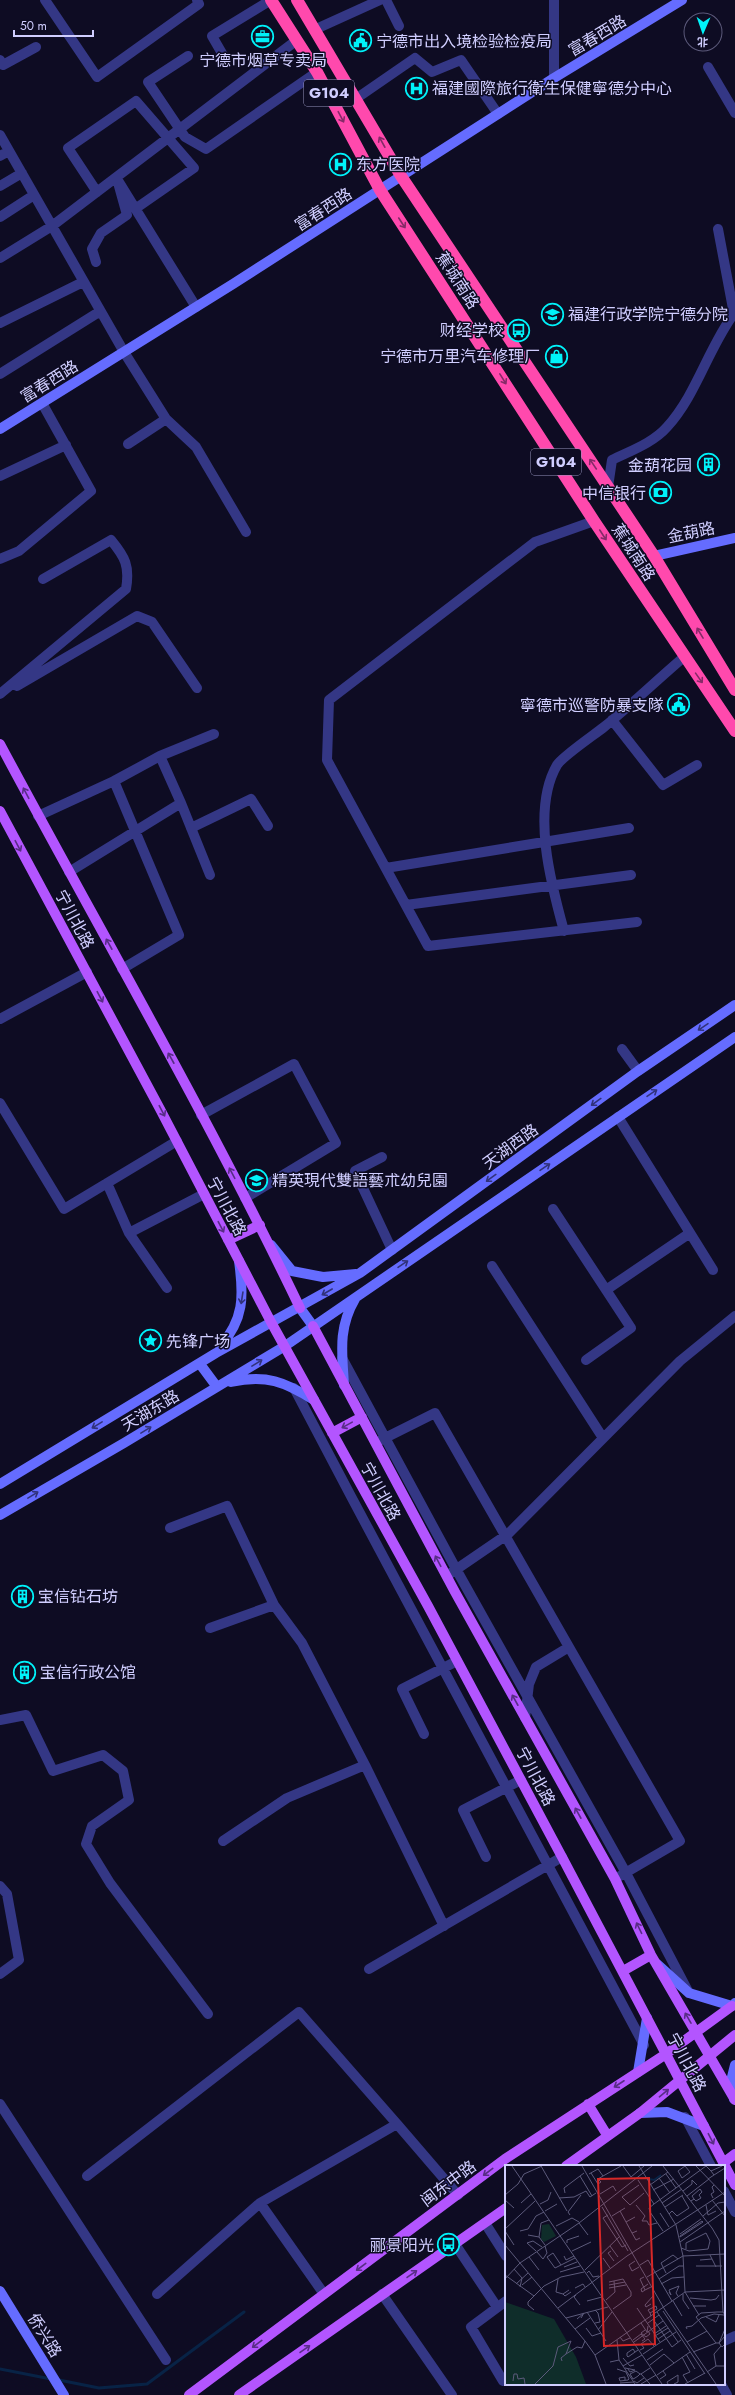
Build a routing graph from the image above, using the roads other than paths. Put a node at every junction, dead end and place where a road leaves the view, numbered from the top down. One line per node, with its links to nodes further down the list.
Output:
1 (45, 0): 2 (street)
2 (196, 0)
3 (271, 0): 11 (highway, 蕉城南路 / G104); 14 (street)
4 (297, 0): 10 (highway, 蕉城南路 / G104)
5 (380, 0): 10 (street)
6 (386, 0): 9 (street)
7 (554, 0): 18 (street)
8 (682, 0): 18 (main road, 富春西路)
9 (399, 26)
10 (316, 29): 19 (highway, 蕉城南路 / G104)
11 (297, 40): 17 (highway, 蕉城南路 / G104); 22 (street)
12 (36, 47): 15 (street)
13 (188, 56): 22 (street)
14 (223, 56)
15 (0, 60)
16 (708, 67): 20 (street)
17 (317, 72): 22 (street); 31 (highway, 蕉城南路 / G104, one-way to 31)
18 (554, 78): 21 (main road, 富春西路)
19 (357, 98): 21 (street); 28 (highway, 蕉城南路 / G104, one-way to 19)
20 (735, 113)
21 (498, 114): 28 (main road, 富春西路)
22 (180, 129): 24 (street)
23 (0, 135): 25 (street)
24 (169, 137): 29 (street); 32 (street); 34 (street)
25 (9, 151): 26 (street); 27 (street)
26 (0, 156)
27 (22, 173): 30 (street); 33 (street)
28 (401, 176): 31 (main road, 富春西路); 53 (highway, 蕉城南路 / G104, one-way to 28)
29 (117, 178): 32 (street); 34 (street); 39 (street)
30 (0, 186)
31 (380, 190): 41 (main road, 富春西路); 54 (highway, 蕉城南路 / G104, one-way to 54)
32 (97, 192): 36 (street)
33 (34, 195): 35 (street); 36 (street)
34 (135, 209): 41 (street)
35 (0, 217)
36 (52, 226): 38 (street); 40 (street)
37 (718, 229): 43 (street)
38 (0, 258)
39 (96, 262)
40 (83, 282): 42 (street); 44 (street)
41 (196, 307): 45 (main road, 富春西路)
42 (99, 312): 45 (street); 46 (street)
43 (734, 313): 53 (street)
44 (0, 323)
45 (124, 352): 47 (main road, 富春西路); 48 (street)
46 (0, 374)
47 (42, 402): 49 (main road, 富春西路); 51 (street)
48 (166, 419): 50 (street); 55 (street)
49 (0, 428)
50 (128, 444)
51 (66, 445): 52 (street); 58 (street)
52 (0, 476)
53 (608, 487): 57 (highway, 蕉城南路 / G104)
54 (594, 521): 60 (highway, 蕉城南路 / G104, one-way to 60); 79 (street)
55 (246, 532)
56 (735, 538): 57 (main road, 金葫路)
57 (654, 556): 62 (highway, 蕉城南路 / G104, one-way to 57)
58 (0, 559)
59 (43, 579): 63 (street)
60 (684, 657): 64 (street); 65 (highway, 蕉城南路 / G104, one-way to 65)
61 (197, 688): 63 (street)
62 (735, 690)
63 (0, 695)
64 (612, 720): 69 (street); 78 (street)
65 (735, 731)
66 (214, 734): 68 (street)
67 (0, 744): 73 (main road, 宁川北路, one-way to 67)
68 (160, 756): 70 (street); 71 (street)
69 (697, 765)
70 (114, 781): 73 (street); 77 (street)
71 (181, 803): 75 (street); 77 (street)
72 (0, 811): 88 (main road, 宁川北路, one-way to 88)
73 (38, 816): 80 (main road, 宁川北路)
74 (268, 826): 75 (street)
75 (191, 828): 82 (street)
76 (629, 828): 78 (street)
77 (135, 830): 80 (street); 87 (street)
78 (545, 843): 79 (street); 83 (street)
79 (386, 868): 84 (street)
80 (69, 872): 87 (main road, 宁川北路, one-way to 80)
81 (631, 875): 83 (street)
82 (210, 876)
83 (552, 887): 84 (street); 86 (street)
84 (406, 905): 86 (street)
85 (637, 922): 86 (street)
86 (564, 931)
87 (122, 969): 95 (main road, 宁川北路, one-way to 87)
88 (87, 972): 90 (street); 97 (main road, 宁川北路, one-way to 97)
89 (735, 1005): 93 (main road, 天湖西路, one-way to 93)
90 (0, 1019)
91 (735, 1037): 96 (main road, one-way to 91)
92 (622, 1049): 93 (street)
93 (638, 1071): 108 (main road, 天湖西路, one-way to 108)
94 (0, 1103): 99 (street)
95 (201, 1115): 101 (main road, 宁川北路, one-way to 95); 101 (street)
96 (618, 1117): 105 (street); 114 (main road, one-way to 96)
97 (177, 1141): 99 (street); 100 (main road, 宁川北路)
98 (382, 1157): 108 (street)
99 (107, 1183): 104 (street)
100 (204, 1194): 104 (street); 106 (main road, 宁川北路, one-way to 106)
101 (245, 1198): 103 (main road, 宁川北路)
102 (553, 1209): 116 (street)
103 (260, 1225): 106 (main road); 107 (main road, 宁川北路)
104 (129, 1233): 115 (street)
105 (690, 1233): 112 (street); 116 (street)
106 (228, 1240): 109 (main road, 宁川北路)
107 (268, 1242): 113 (main road); 118 (main road, 宁川北路)
108 (392, 1250): 110 (main road, 天湖西路)
109 (238, 1259): 120 (main road, 宁川北路); 123 (main road, one-way to 123)
110 (374, 1263): 113 (main road, 天湖西路); 114 (main road)
111 (492, 1266): 134 (street)
112 (714, 1270)
113 (360, 1274): 118 (main road, 天湖西路, one-way to 118)
114 (383, 1278): 117 (main road)
115 (167, 1288)
116 (606, 1290): 125 (street)
117 (357, 1296): 121 (main road); 124 (main road)
118 (300, 1308): 120 (main road, 天湖东路); 121 (main road, 宁川北路)
119 (735, 1316): 134 (street)
120 (271, 1322): 122 (main road, 宁川北路); 123 (main road, 天湖东路)
121 (313, 1326): 122 (main road, 天湖东路); 127 (main road, 宁川北路)
122 (284, 1346): 128 (main road, 天湖东路, one-way to 122); 130 (main road, 宁川北路)
123 (216, 1353): 126 (main road, 天湖东路)
124 (342, 1358): 127 (main road); 133 (street)
125 (586, 1360)
126 (200, 1364): 128 (main road); 136 (main road, 天湖东路, one-way to 136)
127 (344, 1385): 131 (main road, 宁川北路)
128 (220, 1386): 129 (main road); 137 (main road, 天湖东路, one-way to 128)
129 (294, 1388): 130 (main road); 146 (street)
130 (314, 1400): 132 (main road, 宁川北路)
131 (362, 1417): 132 (main road, one-way to 132); 135 (main road, 宁川北路)
132 (332, 1433): 145 (main road, 宁川北路)
133 (386, 1438): 135 (street); 139 (street); 140 (street)
134 (603, 1438): 139 (street)
135 (376, 1443): 141 (main road, 宁川北路, one-way to 135)
136 (0, 1484)
137 (0, 1514)
138 (170, 1528): 142 (street)
139 (505, 1536): 140 (street); 144 (street)
140 (456, 1569): 141 (street); 147 (street)
141 (446, 1576): 148 (main road, 宁川北路, one-way to 141)
142 (274, 1605): 143 (street); 151 (street)
143 (210, 1628)
144 (569, 1647): 147 (street); 158 (street)
145 (457, 1661): 146 (street); 152 (main road, 宁川北路)
146 (441, 1669): 150 (street); 153 (street)
147 (528, 1695): 148 (street); 158 (street)
148 (525, 1718): 159 (main road, 宁川北路, one-way to 148)
149 (0, 1720): 168 (street)
150 (424, 1734)
151 (365, 1765): 154 (street); 161 (street)
152 (521, 1780): 153 (street); 156 (main road, 宁川北路)
153 (507, 1787): 155 (street); 157 (street)
154 (223, 1841)
155 (486, 1857)
156 (562, 1857): 157 (street); 164 (main road, 宁川北路)
157 (548, 1865): 161 (street); 172 (street)
158 (626, 1872): 159 (street); 166 (street)
159 (615, 1879): 162 (main road, 宁川北路, one-way to 159)
160 (0, 1886): 165 (street)
161 (444, 1926): 163 (street)
162 (654, 1959): 164 (main road); 166 (main road); 170 (main road, 宁川北路, one-way to 162)
163 (369, 1969)
164 (623, 1971): 169 (main road, 宁川北路)
165 (0, 1974)
166 (689, 1993): 167 (main road)
167 (733, 2005): 170 (main road, 闽东中路)
168 (208, 2014)
169 (647, 2018): 172 (main road); 173 (main road, 宁川北路)
170 (696, 2032): 173 (main road, 闽东中路); 174 (main road, 宁川北路)
171 (735, 2035): 174 (main road)
172 (644, 2045): 176 (main road)
173 (666, 2054): 176 (main road, 闽东中路); 177 (main road, 宁川北路)
174 (709, 2057): 177 (main road); 178 (main road, 宁川北路)
175 (735, 2065): 178 (main road)
176 (638, 2072): 180 (main road, 闽东中路, one-way to 180)
177 (680, 2080): 181 (main road, one-way to 177); 184 (main road, 宁川北路)
178 (735, 2100)
179 (0, 2104): 209 (street)
180 (588, 2104): 185 (main road); 194 (main road, 闽东中路, one-way to 194)
181 (640, 2113): 182 (main road); 185 (main road)
182 (685, 2117): 184 (main road); 189 (street)
183 (396, 2124): 191 (street); 194 (street); 195 (street)
184 (704, 2126): 187 (main road, 宁川北路, one-way to 187)
185 (607, 2135): 188 (main road)
186 (735, 2154): 187 (main road)
187 (723, 2163)
188 (567, 2165)
189 (710, 2165)
190 (725, 2167): 192 (main road, 宁川北路)
191 (87, 2176)
192 (735, 2185)
193 (725, 2193): 197 (street)
194 (458, 2195): 203 (main road, 闽东中路, one-way to 203)
195 (260, 2203): 202 (street); 203 (street)
196 (505, 2209): 198 (main road)
197 (735, 2212)
198 (485, 2223): 199 (main road); 200 (street)
199 (455, 2244): 204 (main road, one-way to 199); 206 (street)
200 (505, 2254)
201 (0, 2291): 212 (main road, 侨兴路)
202 (157, 2294)
203 (324, 2294): 213 (main road, 闽东中路, one-way to 213)
204 (382, 2294): 214 (main road, one-way to 204); 215 (street)
205 (505, 2301): 206 (street)
206 (497, 2307): 210 (street)
207 (735, 2336): 208 (street)
208 (725, 2341)
209 (166, 2360)
210 (503, 2381)
211 (722, 2385): 216 (street)
212 (61, 2391)
213 (189, 2395)
214 (239, 2395)
215 (452, 2395)
216 (727, 2395)

